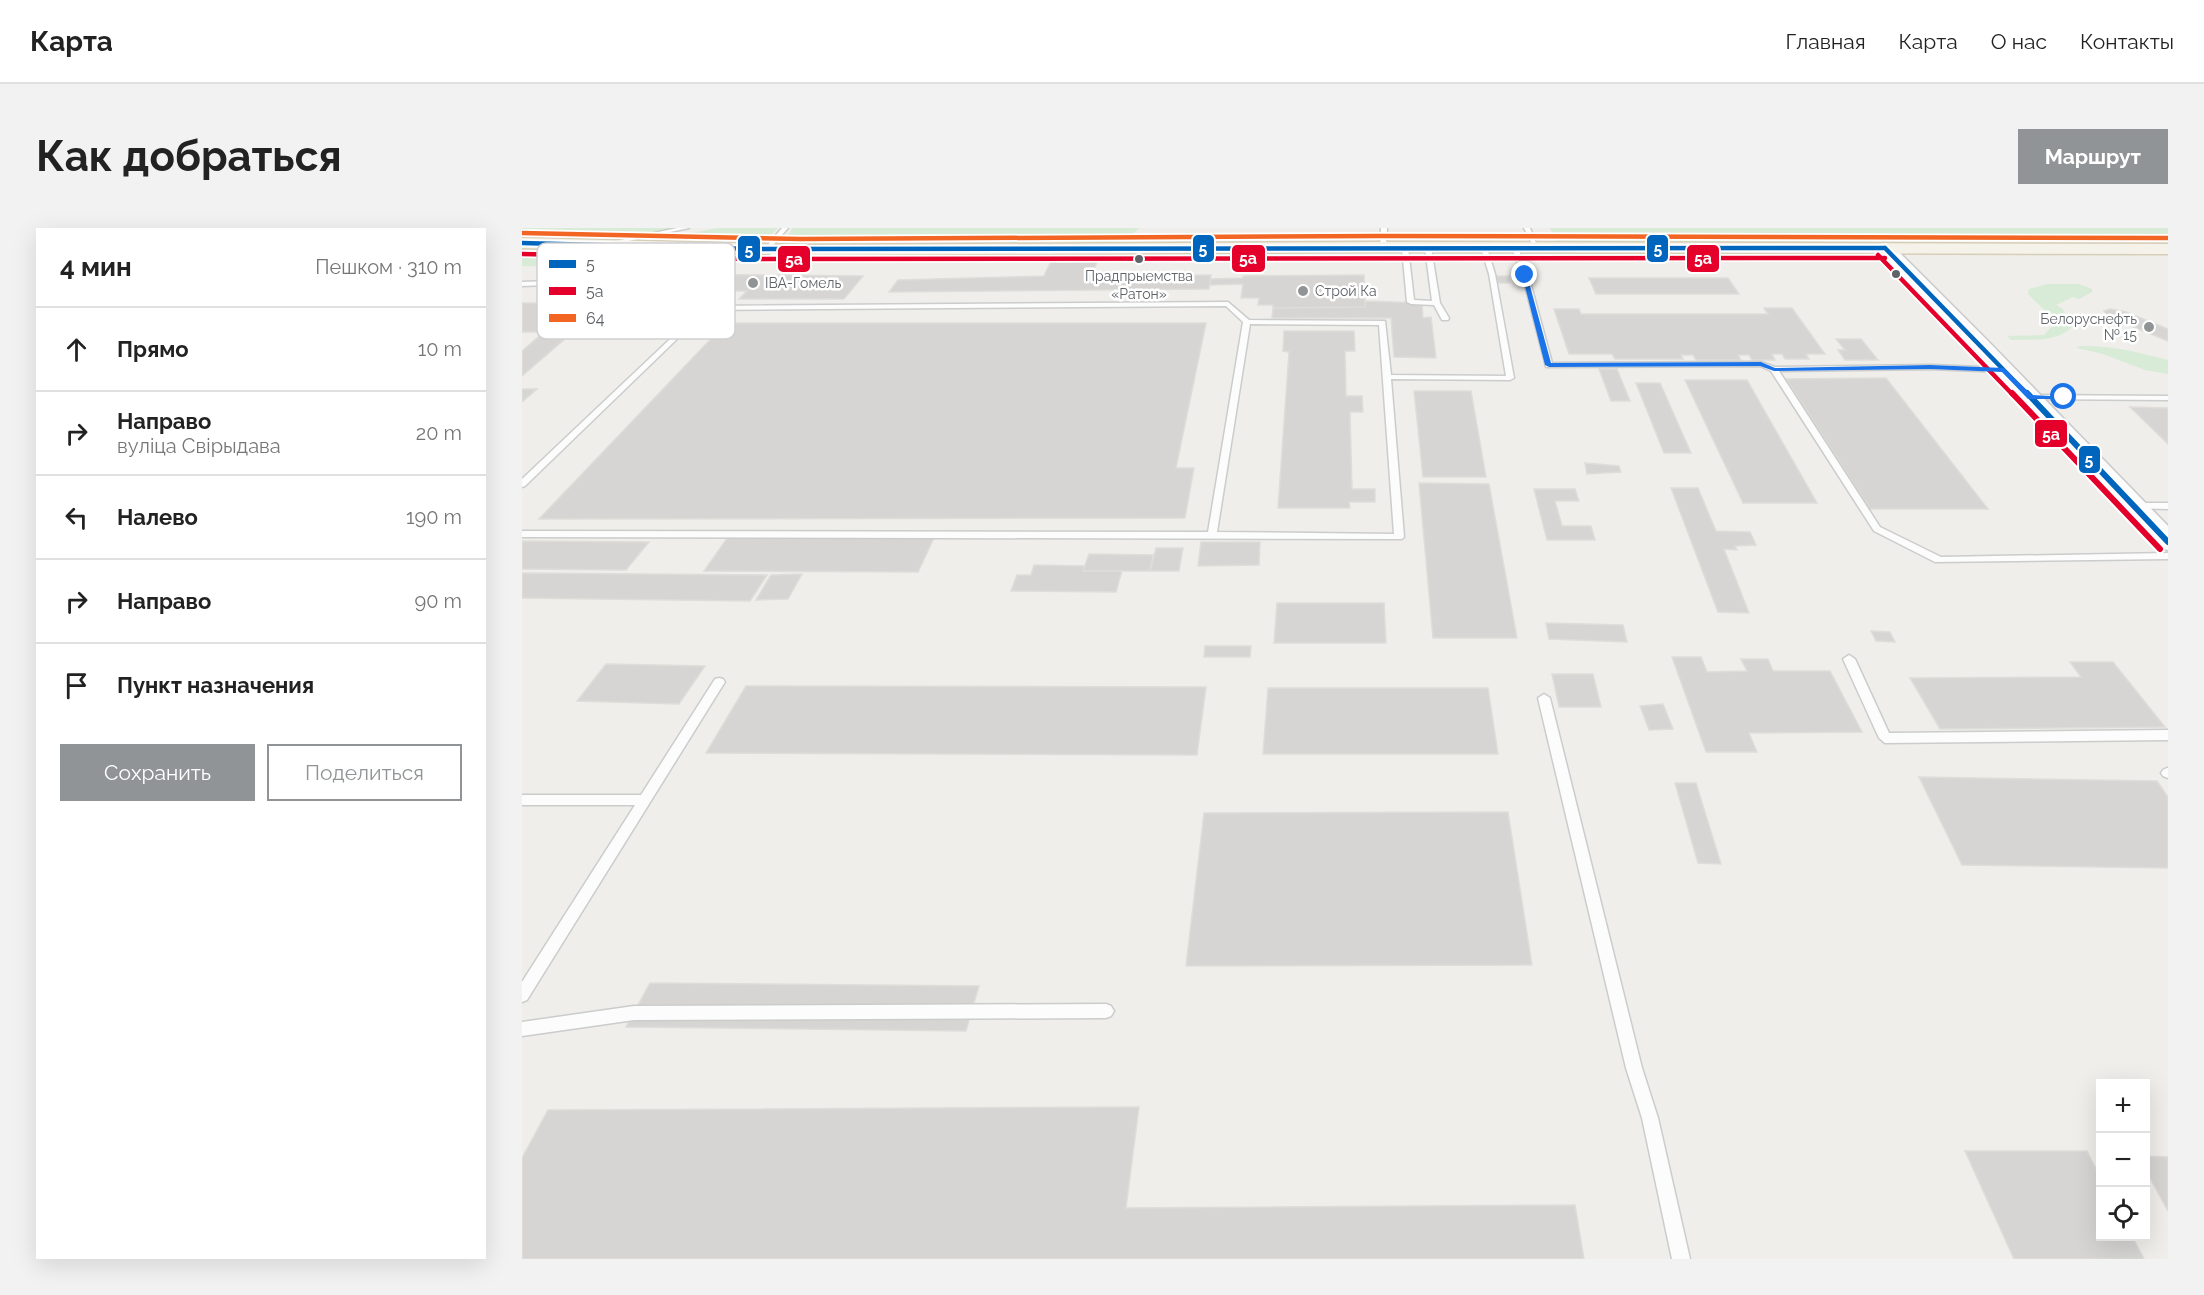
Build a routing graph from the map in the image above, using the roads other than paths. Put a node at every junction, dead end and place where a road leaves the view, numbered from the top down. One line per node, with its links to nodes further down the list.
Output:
1 (686, 228): 6 (lane)
2 (785, 228): 16 (lane)
3 (1384, 228): 8 (lane)
4 (1527, 228): 14 (lane)
5 (522, 243): 7 (main road)
6 (610, 243)
7 (537, 244)
8 (1383, 247): 10 (main road); 16 (main road)
9 (735, 248): 16 (main road)
10 (1405, 248): 11 (main road); 20 (lane)
11 (1428, 248): 12 (main road); 20 (lane)
12 (1484, 248): 13 (main road); 27 (lane)
13 (1515, 248): 14 (main road); 25 (lane)
14 (1536, 248): 15 (main road)
15 (1885, 248): 17 (main road); 26 (main road)
16 (774, 249)
17 (2168, 249)
18 (537, 283): 19 (lane)
19 (522, 284)
20 (1436, 303): 22 (lane)
21 (735, 308): 23 (lane)
22 (1445, 318)
23 (1247, 322): 27 (lane); 34 (lane)
24 (673, 339): 30 (lane)
25 (1774, 369): 26 (lane); 36 (lane)
26 (2004, 370): 28 (main road)
27 (1387, 377): 34 (lane)
28 (2030, 397): 29 (lane); 31 (main road)
29 (2168, 398)
30 (522, 484)
31 (2133, 506): 32 (lane); 35 (main road)
32 (2168, 506)
33 (522, 534): 34 (lane)
34 (1212, 536)
35 (2168, 542)
36 (2168, 556)
37 (1849, 659): 40 (lane)
38 (719, 682): 42 (lane)
39 (1544, 698): 46 (lane)
40 (2168, 735)
41 (522, 800): 42 (lane)
42 (643, 800): 43 (lane)
43 (522, 995)
44 (1106, 1011): 45 (lane)
45 (522, 1029)
46 (1681, 1259)

